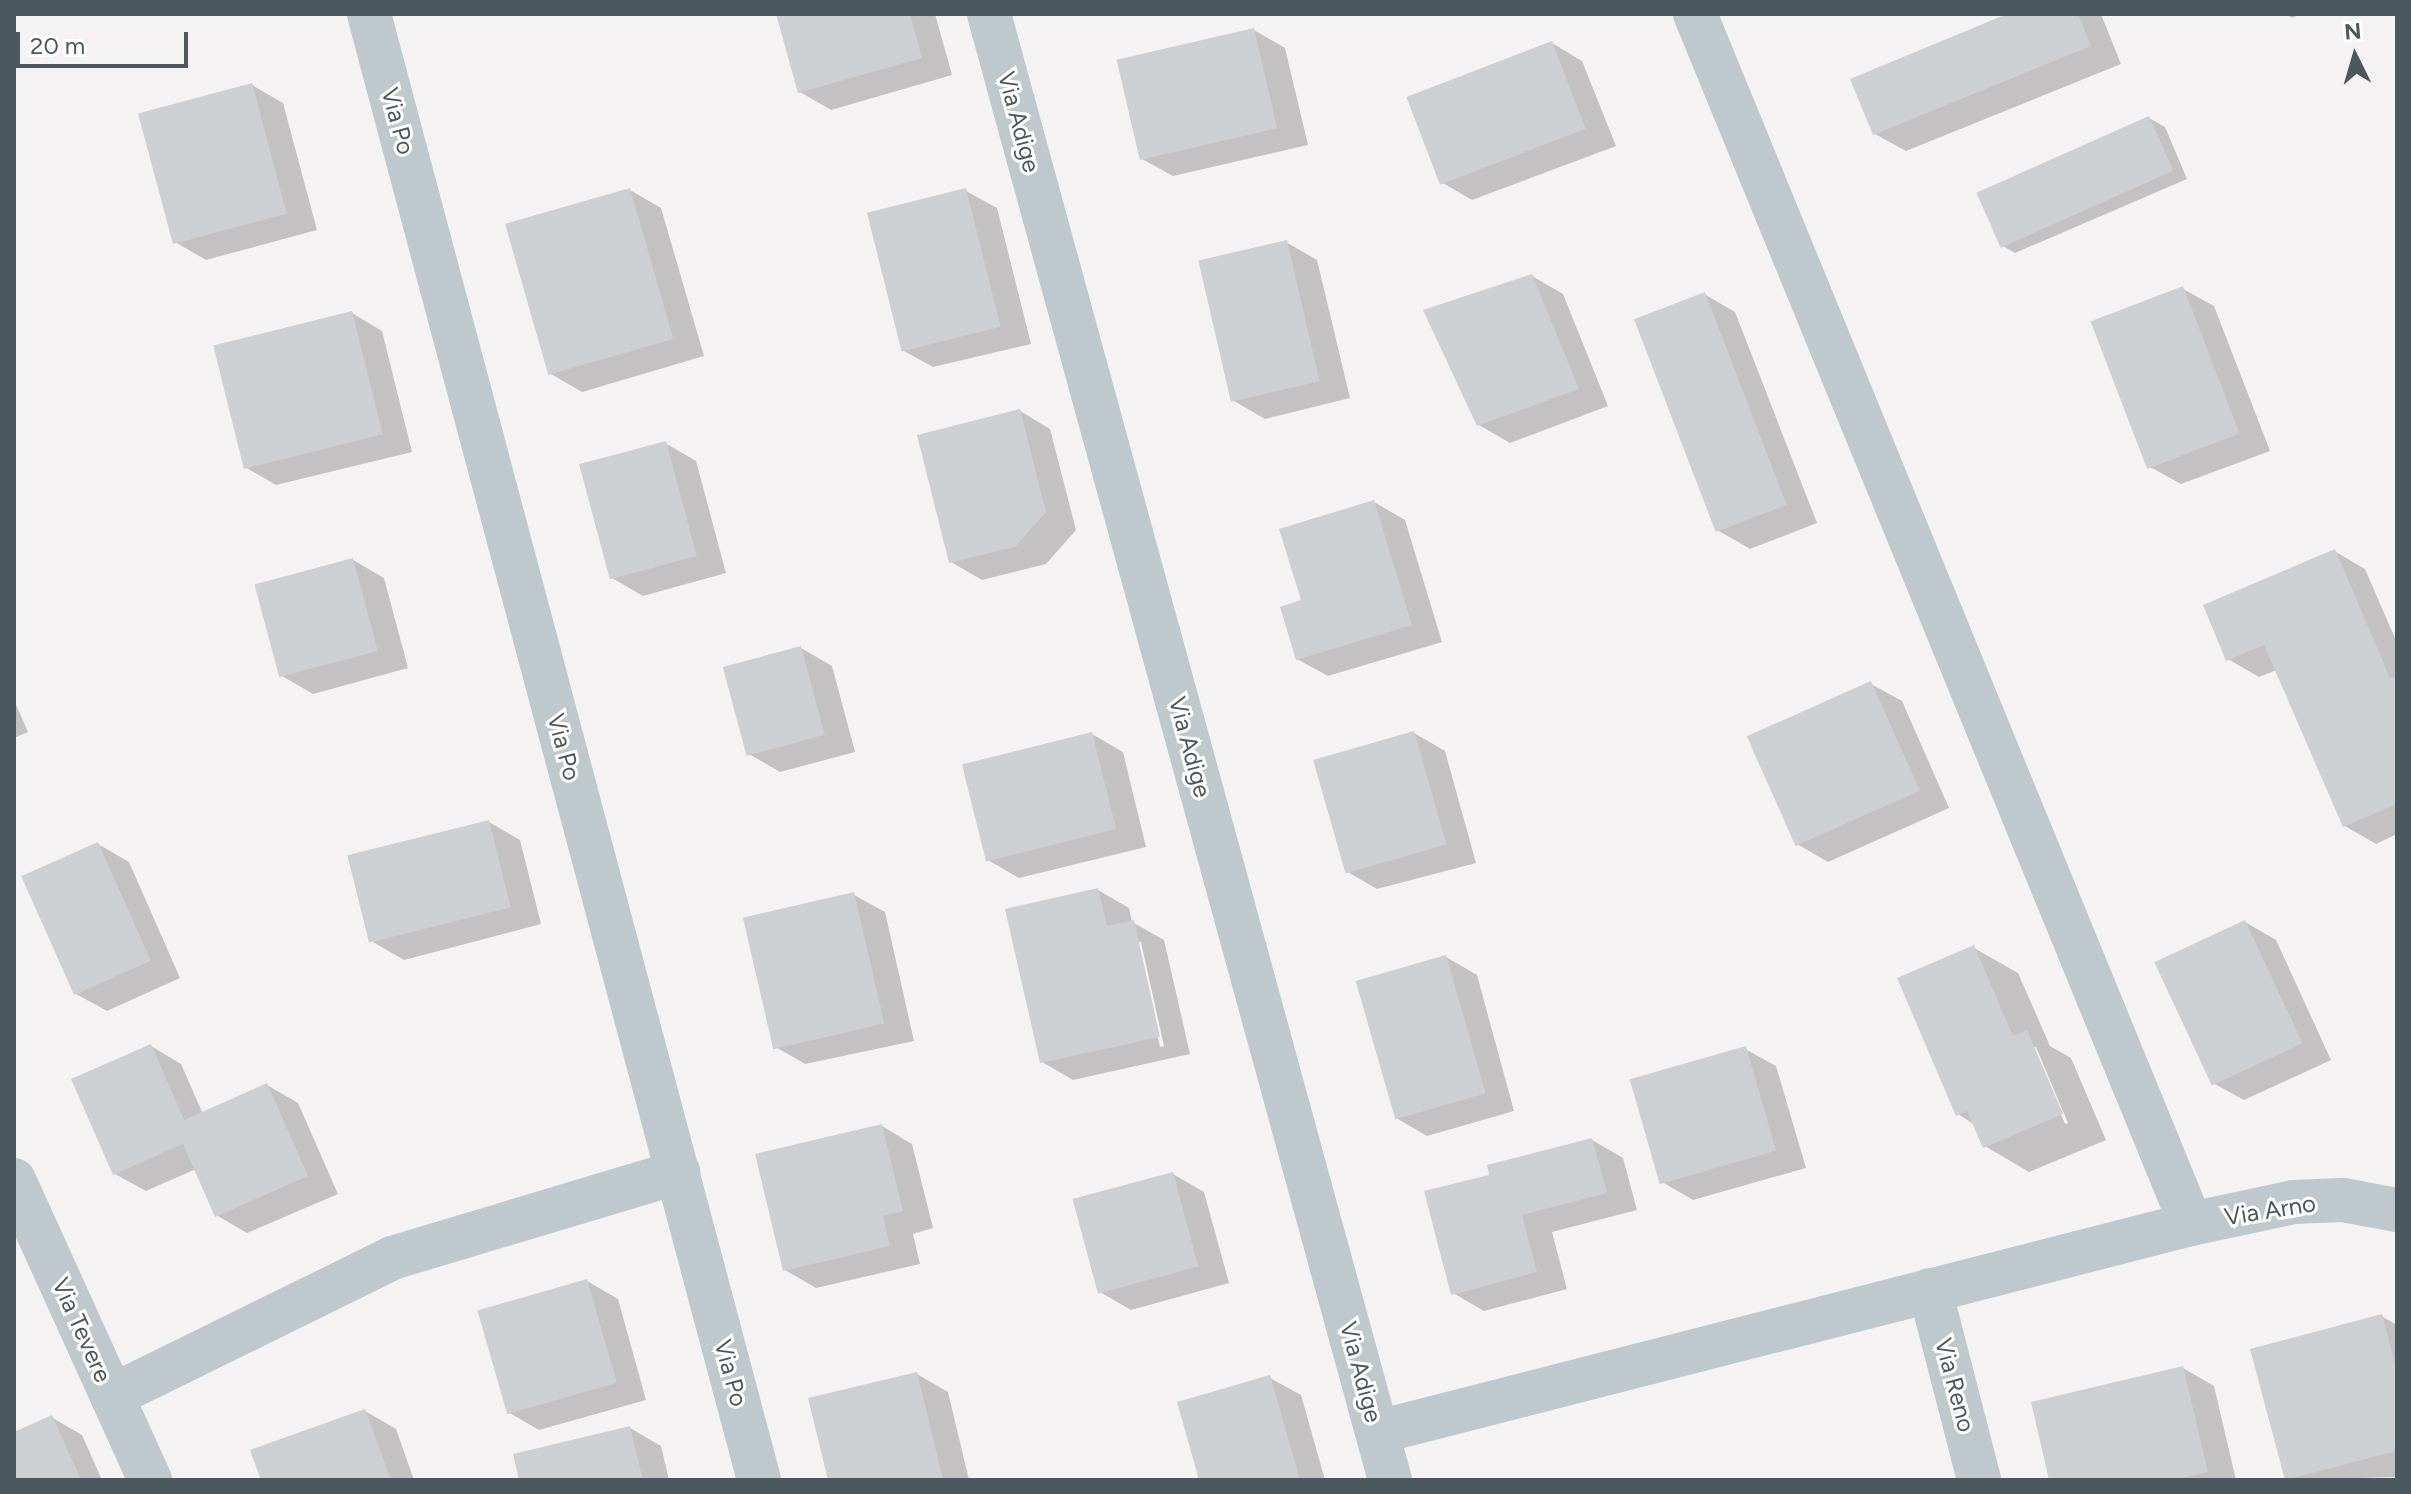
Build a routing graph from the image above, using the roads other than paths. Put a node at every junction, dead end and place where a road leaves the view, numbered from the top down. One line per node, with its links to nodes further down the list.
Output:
1 (369, 14): 4 (street, Via Po)
2 (989, 14): 10 (street, Via Adige)
3 (1695, 14): 7 (street)
4 (678, 1172): 9 (street); 12 (street, Via Po)
5 (14, 1180): 9 (street, Via Tevere)
6 (2397, 1210): 7 (street, Via Arno)
7 (2191, 1224): 8 (street, Via Arno)
8 (1930, 1290): 10 (street, Via Arno); 14 (street, Via Reno)
9 (112, 1396): 11 (street, Via Tevere)
10 (1378, 1432): 13 (street, Via Adige)
11 (150, 1480)
12 (759, 1480)
13 (1390, 1480)
14 (1979, 1480)

